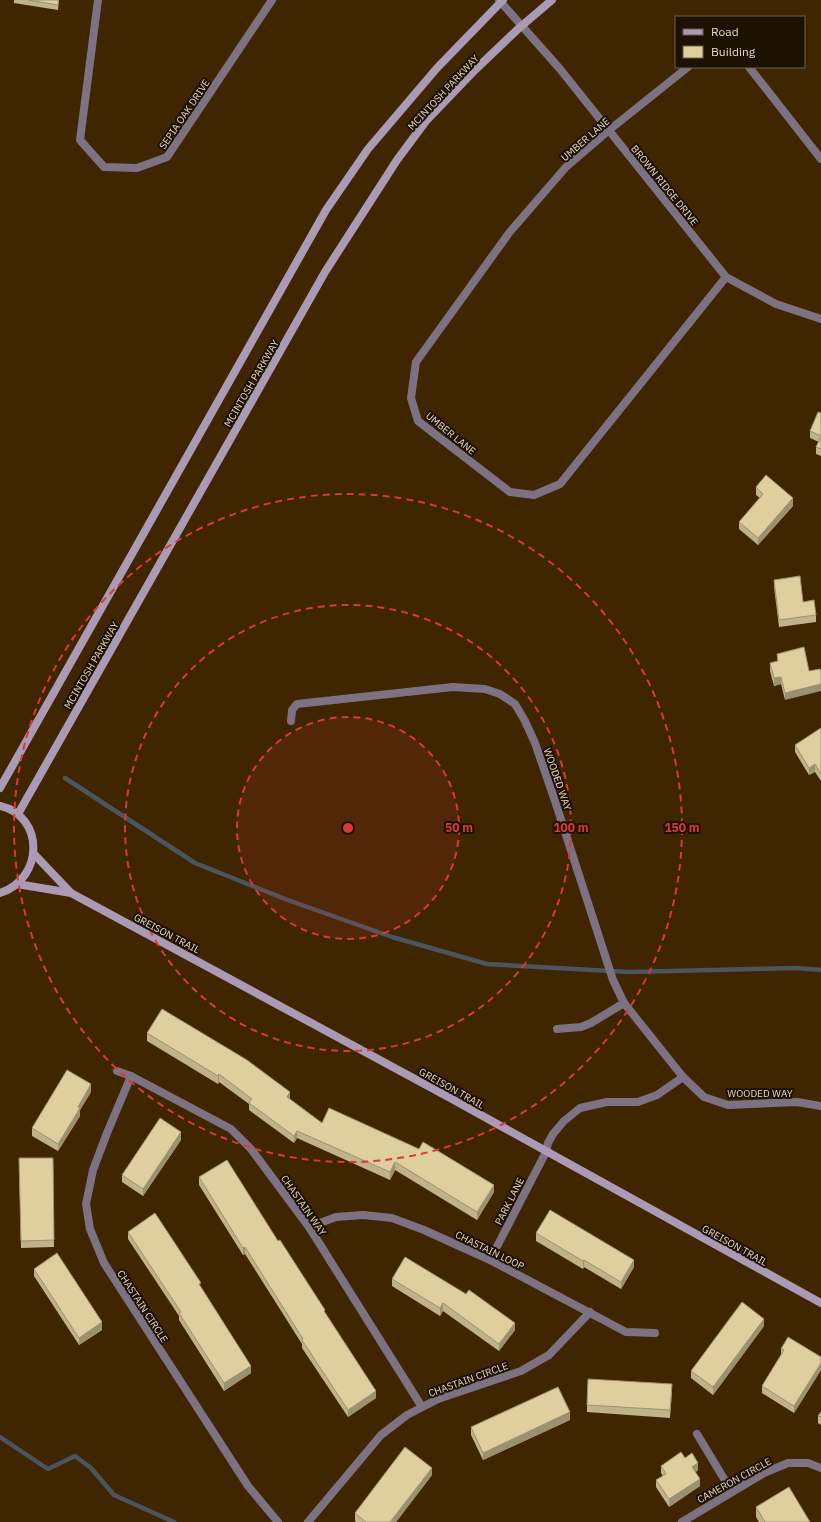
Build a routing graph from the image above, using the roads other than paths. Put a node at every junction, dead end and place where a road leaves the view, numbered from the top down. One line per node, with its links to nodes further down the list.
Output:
1 (98, 0): 2 (street, SEPIA OAK DRIVE)
2 (272, 0)
3 (552, 0): 5 (street, MCINTOSH PARKWAY)
4 (501, 1): 5 (street, BROWN RIDGE DRIVE); 13 (street, MCINTOSH PARKWAY)
5 (522, 26): 8 (street, BROWN RIDGE DRIVE); 15 (street, MCINTOSH PARKWAY)
6 (687, 68): 8 (street, UMBER LANE)
7 (750, 68): 9 (street)
8 (608, 131): 10 (street, BROWN RIDGE DRIVE); 10 (street, UMBER LANE)
9 (821, 159)
10 (726, 277): 11 (street, BROWN RIDGE DRIVE)
11 (821, 319)
12 (291, 721): 20 (street, WOODED WAY)
13 (0, 788)
14 (0, 806): 15 (street)
15 (18, 814): 16 (street)
16 (34, 854): 17 (street); 19 (street, GREISON TRAIL)
17 (17, 884): 18 (street); 19 (street, GREISON TRAIL)
18 (0, 893)
19 (71, 893): 26 (street, GREISON TRAIL)
20 (624, 1003): 21 (street); 24 (street, WOODED WAY)
21 (558, 1028)
22 (117, 1071): 23 (street, CHASTAIN WAY)
23 (131, 1076): 27 (street, CHASTAIN WAY); 37 (street, CHASTAIN CIRCLE)
24 (683, 1077): 25 (street, WOODED WAY); 26 (street)
25 (821, 1106)
26 (546, 1152): 28 (street, PARK LANE); 29 (street, GREISON TRAIL)
27 (308, 1227): 28 (street, CHASTAIN LOOP); 32 (street, CHASTAIN WAY)
28 (490, 1260): 30 (street, CHASTAIN LOOP)
29 (821, 1303)
30 (590, 1312): 31 (street, CHASTAIN LOOP); 32 (street, CHASTAIN CIRCLE)
31 (655, 1333)
32 (422, 1407): 38 (street, CHASTAIN CIRCLE)
33 (697, 1434): 35 (street)
34 (821, 1468): 35 (street, CAMERON CIRCLE)
35 (732, 1492): 36 (street, CAMERON CIRCLE)
36 (688, 1521)
37 (278, 1522)
38 (308, 1522)

